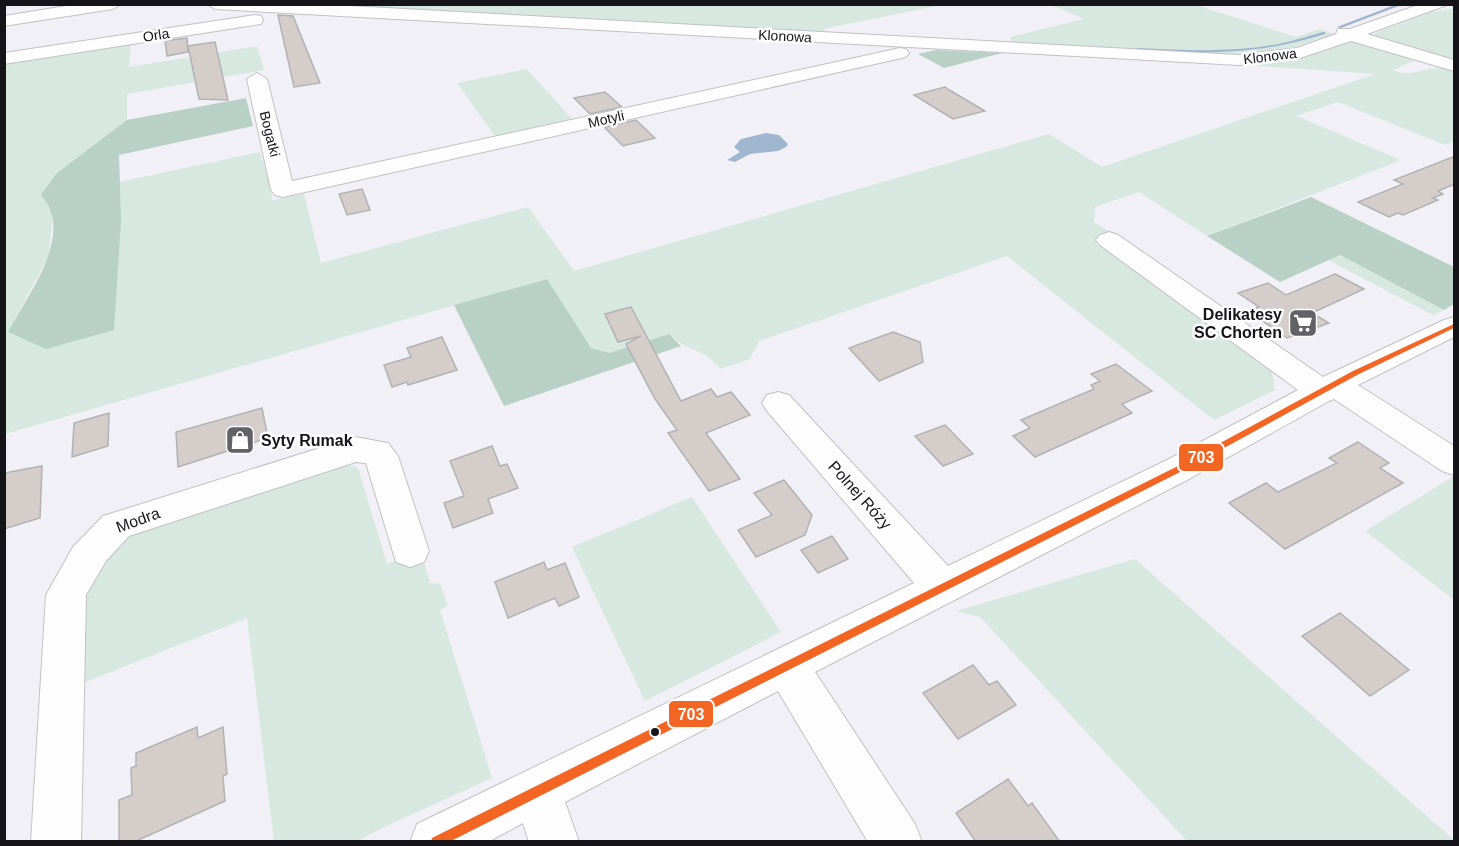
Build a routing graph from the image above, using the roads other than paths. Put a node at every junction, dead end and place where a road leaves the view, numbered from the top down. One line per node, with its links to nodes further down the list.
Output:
1 (113, 4): 5 (street)
2 (215, 4): 4 (street, Klonowa)
3 (1442, 4): 6 (street, Klonowa)
4 (308, 10): 7 (street, Klonowa); 8 (street, Orla)
5 (4, 21)
6 (1346, 34): 7 (street, Klonowa); 9 (street)
7 (926, 44): 11 (street, Motyli)
8 (4, 59)
9 (1455, 66)
10 (257, 79): 11 (street, Bogatki)
11 (284, 190)
12 (1109, 240): 14 (street)
13 (1455, 326): 14 (street)
14 (1329, 389): 16 (street); 18 (street)
15 (778, 403): 18 (street, Polnej Róży)
16 (1455, 462)
17 (410, 551): 21 (street, Modra)
18 (942, 587): 19 (street)
19 (786, 664): 20 (street); 24 (street)
20 (537, 789): 22 (street); 23 (street)
21 (56, 842)
22 (435, 842)
23 (554, 842)
24 (897, 842)

